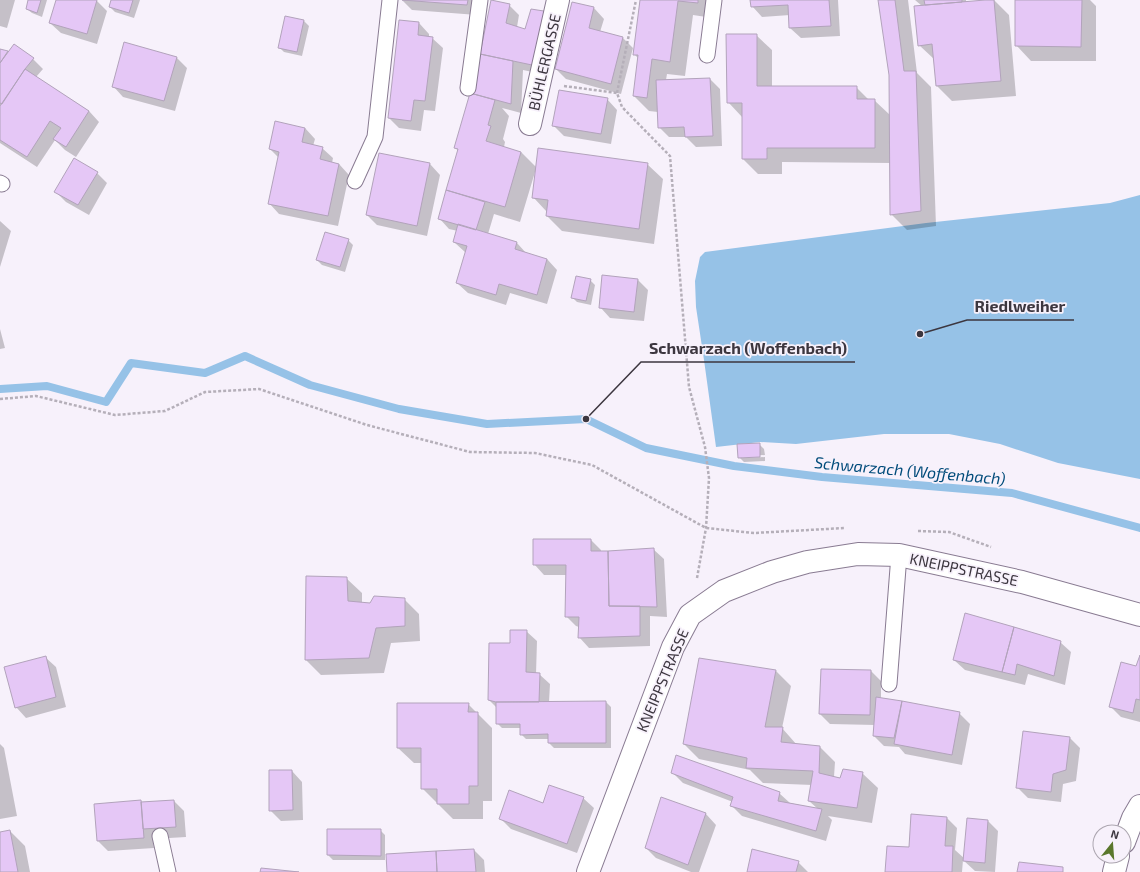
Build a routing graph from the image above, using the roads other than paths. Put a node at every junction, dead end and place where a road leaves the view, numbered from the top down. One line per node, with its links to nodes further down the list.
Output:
1 (390, 0): 8 (lane)
2 (480, 0): 6 (lane)
3 (558, 0): 7 (street, BÜHLERGASSE)
4 (714, 0): 5 (lane)
5 (707, 55)
6 (468, 88)
7 (530, 124)
8 (355, 181)
9 (899, 555): 10 (street, KNEIPPSTRASSE); 11 (lane); 16 (street, KNEIPPSTRASSE)
10 (1140, 615)
11 (890, 684)
12 (1140, 806): 13 (street)
13 (1132, 824)
14 (160, 836): 15 (lane)
15 (168, 872)
16 (588, 872)

